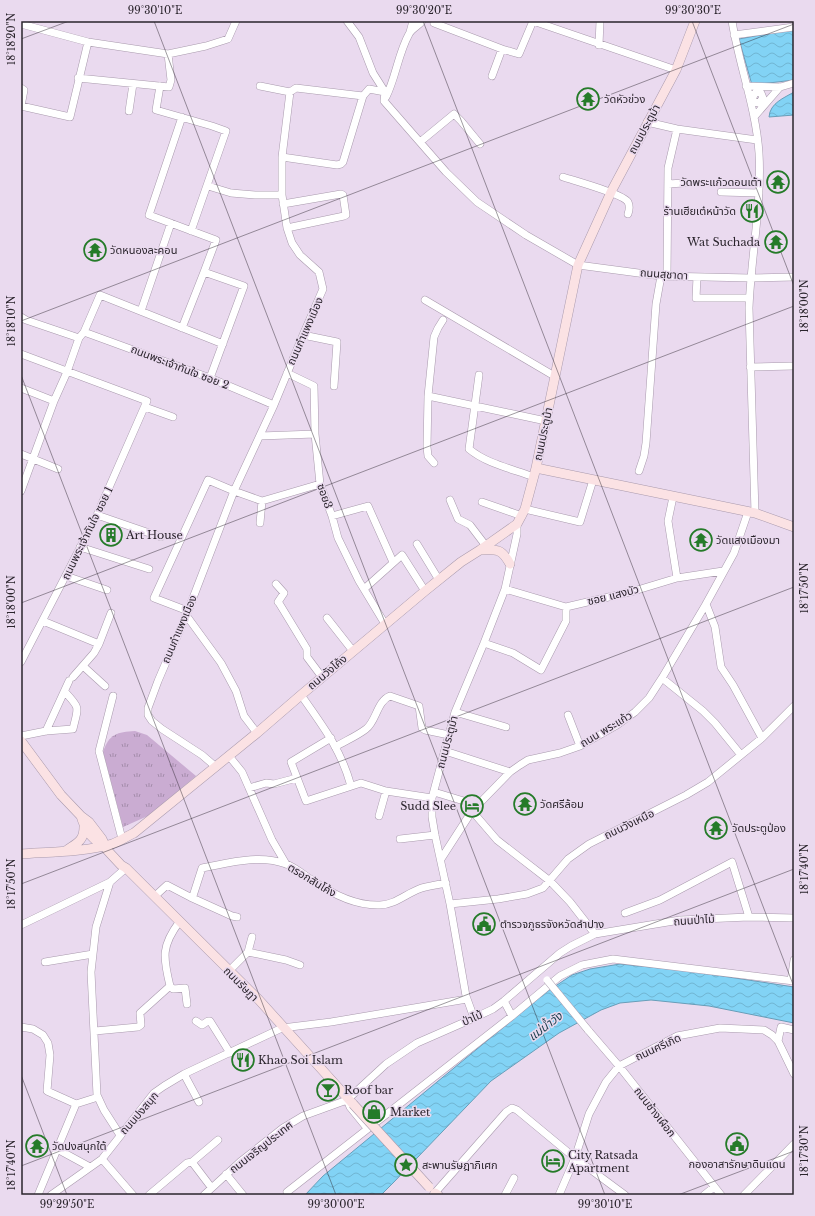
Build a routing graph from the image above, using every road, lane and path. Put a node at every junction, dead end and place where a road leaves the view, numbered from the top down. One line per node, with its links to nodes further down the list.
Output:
1 (236, 21): 17 (street)
2 (347, 21): 29 (street)
3 (413, 21): 12 (street)
4 (422, 21): 12 (street)
5 (533, 21): 15 (street); 16 (street)
6 (600, 21): 15 (street)
7 (695, 21): 18 (main road, ถนนประตูม้า)
8 (732, 21): 13 (street)
9 (434, 23): 16 (street)
10 (21, 24): 14 (street)
11 (794, 27): 13 (street)
12 (410, 32): 32 (street)
13 (734, 34): 25 (street)
14 (88, 42): 17 (street); 20 (street)
15 (599, 44): 18 (street)
16 (502, 49): 19 (street)
17 (168, 54): 23 (street)
18 (676, 70): 36 (main road, ถนนประตูม้า)
19 (492, 76)
20 (78, 78): 22 (street); 27 (street)
21 (794, 83): 26 (street)
22 (133, 84): 23 (street); 33 (street)
23 (160, 86): 34 (street)
24 (260, 86): 28 (street)
25 (746, 86): 26 (street); 31 (street); 35 (street)
26 (780, 87): 31 (street); 35 (street)
27 (21, 88)
28 (290, 92): 30 (street); 41 (street, ถนนกำแพงเมือง)
29 (385, 92): 30 (street); 32 (street)
30 (363, 96): 41 (street)
31 (758, 98): 35 (street)
32 (384, 101): 39 (street)
33 (129, 111)
34 (182, 117): 45 (street); 52 (street)
35 (754, 117): 38 (street)
36 (647, 122): 37 (street); 47 (main road, ถนนประตูม้า)
37 (677, 129): 38 (street); 44 (street)
38 (757, 140): 48 (street)
39 (420, 142): 40 (street); 55 (street)
40 (480, 144)
41 (282, 157): 49 (street, ถนนกำแพงเมือง)
42 (563, 177): 47 (street)
43 (684, 183): 44 (street)
44 (668, 184): 57 (street)
45 (208, 186): 49 (street); 54 (street)
46 (721, 192): 48 (street)
47 (611, 193): 51 (street); 55 (main road, ถนนประตูม้า)
48 (759, 193): 60 (street)
49 (282, 195): 50 (street, ถนนกำแพงเมือง)
50 (283, 204): 53 (street, ถนนกำแพงเมือง); 53 (street)
51 (628, 214)
52 (171, 223): 54 (street); 63 (street)
53 (287, 228): 68 (street, ถนนกำแพงเมือง)
54 (191, 231): 56 (street)
55 (578, 265): 57 (street, ถนนสุชาดา); 77 (main road, ถนนประตูม้า)
56 (204, 272): 66 (street); 70 (street)
57 (664, 276): 58 (street, ถนนสุชาดา); 94 (street)
58 (697, 277): 60 (street, ถนนสุชาดา); 61 (street)
59 (794, 277): 60 (street, ถนนสุชาดา)
60 (750, 278): 61 (street)
61 (749, 298): 73 (street)
62 (424, 300): 77 (street)
63 (141, 311): 66 (street); 67 (street)
64 (21, 317): 69 (street)
65 (443, 320): 81 (street)
66 (182, 328): 70 (street)
67 (84, 332): 69 (street); 78 (street, ถนนพระเจ้าทันใจ ซอย 2)
68 (303, 335): 75 (street, ถนนกำแพงเมือง); 79 (street)
69 (79, 338): 74 (street)
70 (223, 344): 78 (street)
71 (21, 354): 74 (street)
72 (794, 366): 73 (street)
73 (750, 367): 104 (street)
74 (67, 372): 82 (street); 83 (street)
75 (286, 373): 84 (street, ถนนกำแพงเมือง); 88 (street, ซอย3)
76 (479, 375): 85 (street)
77 (556, 377): 87 (main road, ถนนประตูม้า)
78 (210, 378): 84 (street, ถนนพระเจ้าทันใจ ซอย 2)
79 (334, 386)
80 (21, 388): 82 (street)
81 (428, 396): 85 (street); 92 (street)
82 (54, 401): 91 (street)
83 (146, 404): 86 (street); 105 (street, ถนนพระเจ้าทันใจ ซอย 1)
84 (274, 405): 89 (street, ถนนกำแพงเมือง)
85 (474, 406): 87 (street); 95 (street)
86 (173, 417)
87 (546, 421): 95 (main road, ถนนประตูม้า)
88 (315, 434): 89 (street); 97 (street, ซอย3)
89 (260, 436): 99 (street, ถนนกำแพงเมือง)
90 (21, 454): 91 (street)
91 (33, 459): 93 (street); 98 (street)
92 (434, 463)
93 (58, 469)
94 (639, 471)
95 (535, 472): 96 (main road); 107 (main road, ถนนประตูม้า)
96 (593, 480): 100 (main road); 107 (street)
97 (320, 484): 102 (street); 106 (street, ซอย3)
98 (21, 491)
99 (234, 491): 102 (street); 129 (street, ถนนกำแพงเมือง); 129 (street)
100 (673, 497): 104 (main road); 119 (street)
101 (450, 500): 113 (street)
102 (262, 501): 108 (street)
103 (482, 502): 107 (street)
104 (751, 513): 109 (main road); 117 (street, ถนน พระแก้ว)
105 (97, 515): 110 (street); 112 (street, ถนนพระเจ้าทันใจ ซอย 1)
106 (332, 516): 114 (street); 124 (street, ซอย3)
107 (521, 516): 113 (main road, ถนนวังโค้ง); 115 (street, ถนนประตูม้า)
108 (260, 523)
109 (794, 527)
110 (161, 537)
111 (417, 544): 120 (street)
112 (80, 547): 116 (street); 118 (street, ถนนพระเจ้าทันใจ ซอย 1)
113 (483, 548): 115 (main road); 120 (main road, ถนนวังโค้ง)
114 (393, 562): 124 (street); 125 (street)
115 (510, 564): 122 (street, ถนนประตูม้า)
116 (150, 569)
117 (723, 571): 119 (street, ซอย แสงบัว); 126 (street, ถนน พระแก้ว)
118 (66, 576): 123 (street); 131 (street, ถนนพระเจ้าทันใจ ซอย 1)
119 (677, 578): 127 (street, ซอย แสงบัว)
120 (439, 580): 125 (main road, ถนนวังโค้ง)
121 (276, 584): 138 (street)
122 (504, 589): 127 (street, ซอย แสงบัว); 134 (street, ถนนประตูม้า)
123 (107, 590)
124 (364, 590): 132 (street, ซอย3)
125 (425, 591): 132 (main road, ถนนวังโค้ง)
126 (706, 604): 139 (street, ถนน พระแก้ว); 153 (street)
127 (566, 607): 134 (street)
128 (111, 613): 133 (street)
129 (187, 613): 149 (street); 160 (street, ถนนกำแพงเมือง)
130 (327, 618): 135 (street)
131 (43, 621): 133 (street); 136 (street, ถนนพระเจ้าทันใจ ซอย 1)
132 (385, 624): 135 (main road, ถนนวังโค้ง)
133 (99, 644): 137 (street)
134 (484, 644): 145 (street, ถนนประตูม้า)
135 (353, 651): 138 (main road, ถนนวังโค้ง)
136 (21, 662)
137 (83, 666): 140 (street); 141 (street)
138 (322, 677): 142 (main road, ถนนวังโค้ง)
139 (662, 678): 156 (street, ถนน พระแก้ว); 158 (street)
140 (105, 686)
141 (65, 692): 148 (street); 148 (street)
142 (301, 695): 149 (main road, ถนนวังโค้ง); 152 (street)
143 (113, 696): 172 (street)
144 (794, 706): 153 (street, ถนนวังเหนือ)
145 (455, 712): 147 (street); 150 (street, ถนนประตูม้า)
146 (568, 715): 156 (street)
147 (506, 727)
148 (46, 731): 151 (street)
149 (257, 734): 159 (main road, ถนนวังโค้ง)
150 (449, 735): 155 (street); 157 (street, ถนนประตูม้า)
151 (21, 736)
152 (331, 738): 155 (street); 162 (street)
153 (762, 738): 158 (street, ถนนวังเหนือ)
154 (21, 741): 168 (main road)
155 (335, 746): 163 (street)
156 (580, 746): 161 (street, ถนน พระแก้ว)
157 (445, 751): 161 (street); 166 (street, ถนนประตูม้า)
158 (741, 755): 181 (street, ถนนวังเหนือ)
159 (229, 756): 160 (main road, ถนนวังโค้ง); 164 (street)
160 (216, 768): 170 (main road, ถนนวังโค้ง)
161 (510, 772): 167 (street, ถนน พระแก้ว)
162 (297, 778): 163 (street); 164 (street)
163 (351, 786): 165 (street)
164 (249, 788): 179 (street)
165 (386, 791): 166 (street); 169 (street)
166 (433, 795): 167 (street); 173 (street, ถนนประตูม้า)
167 (475, 808): 178 (street, ถนน พระแก้ว); 181 (street)
168 (81, 816): 171 (main road); 175 (main road)
169 (380, 816)
170 (142, 827): 172 (main road, ถนนวังโค้ง); 175 (main road, ถนนวังโค้ง)
171 (84, 828): 175 (main road); 176 (main road)
172 (121, 835): 175 (main road, ถนนวังโค้ง)
173 (435, 835): 174 (street); 178 (street, ถนนประตูม้า)
174 (400, 839)
175 (104, 846): 176 (main road); 180 (main road, ถนนรัษฎา)
176 (66, 851): 177 (main road)
177 (21, 854)
178 (441, 859): 183 (street, ถนนประตูม้า)
179 (286, 864): 183 (street, ตรอกสันโค้ง); 185 (street, ตรอกสันโค้ง)
180 (126, 868): 182 (street); 184 (main road, ถนนรัษฎา)
181 (550, 881): 186 (street, ถนนวังเหนือ); 193 (street)
182 (110, 882): 192 (street); 196 (street)
183 (446, 883): 186 (street, ถนนประตูม้า)
184 (154, 896): 185 (street); 191 (main road, ถนนรัษฎา)
185 (190, 897): 188 (street)
186 (450, 904): 204 (street, ถนนประตูม้า)
187 (625, 912): 189 (street)
188 (238, 917)
189 (749, 917): 190 (street, ถนนป่าไม้); 193 (street, ถนนป่าไม้)
190 (794, 918)
191 (180, 921): 201 (main road, ถนนรัษฎา); 203 (street)
192 (21, 925)
193 (595, 934): 200 (street, ป่าไม้)
194 (252, 937): 195 (street)
195 (248, 952): 199 (street); 201 (street)
196 (93, 954): 198 (street); 213 (street)
197 (794, 960): 202 (street)
198 (45, 962)
199 (300, 965)
200 (539, 970): 205 (street, ป่าไม้); 216 (street, ถนนช้างเผือก, bridge)
201 (229, 971): 211 (main road, ถนนรัษฎา)
202 (793, 981): 207 (street)
203 (170, 986): 206 (street); 213 (street)
204 (468, 999): 208 (street, ถนนประตูม้า); 211 (street, ถนนปงสนุก)
205 (504, 1001): 207 (street); 208 (street, ป่าไม้)
206 (187, 1004)
207 (512, 1016): 223 (street)
208 (474, 1018): 221 (street, ป่าไม้)
209 (196, 1021): 215 (street)
210 (21, 1028): 222 (street)
211 (282, 1028): 215 (street, ถนนปงสนุก); 221 (main road, ถนนรัษฎา)
212 (794, 1030): 214 (street)
213 (95, 1031): 219 (street)
214 (778, 1041): 216 (street, ถนนศรีเกิด); 218 (street, ถนนศรีเกิด)
215 (230, 1052): 217 (street, ถนนปงสนุก)
216 (619, 1066): 228 (street); 235 (street, ถนนช้างเผือก)
217 (184, 1074): 220 (street); 224 (street, ถนนปงสนุก)
218 (794, 1074)
219 (98, 1097): 222 (street); 224 (street)
220 (199, 1102)
221 (350, 1102): 223 (street); 232 (street, ถนนเจริญประเทศ); 237 (main road, ถนนรัษฎา, bridge)
222 (76, 1104): 227 (street)
223 (367, 1128): 236 (street)
224 (120, 1135): 229 (street, ถนนปงสนุก)
225 (218, 1140): 230 (street)
226 (794, 1144): 249 (street)
227 (57, 1149): 231 (street); 238 (street)
228 (575, 1158): 237 (street); 245 (street); 246 (street)
229 (102, 1159): 231 (street, ถนนปงสนุก); 240 (street)
230 (192, 1162): 234 (street); 241 (street)
231 (90, 1167): 239 (street, ถนนปงสนุก)
232 (226, 1174): 234 (street, ถนนเจริญประเทศ); 243 (street)
233 (514, 1178): 244 (street)
234 (212, 1187): 242 (street, ถนนเจริญประเทศ)
235 (714, 1187): 247 (street); 248 (street, ถนนช้างเผือก)
236 (287, 1192)
237 (434, 1192)
238 (38, 1195)
239 (50, 1195)
240 (133, 1195)
241 (149, 1195)
242 (204, 1195)
243 (243, 1195)
244 (505, 1195)
245 (559, 1195)
246 (625, 1195)
247 (704, 1195)
248 (721, 1195)
249 (744, 1195)

